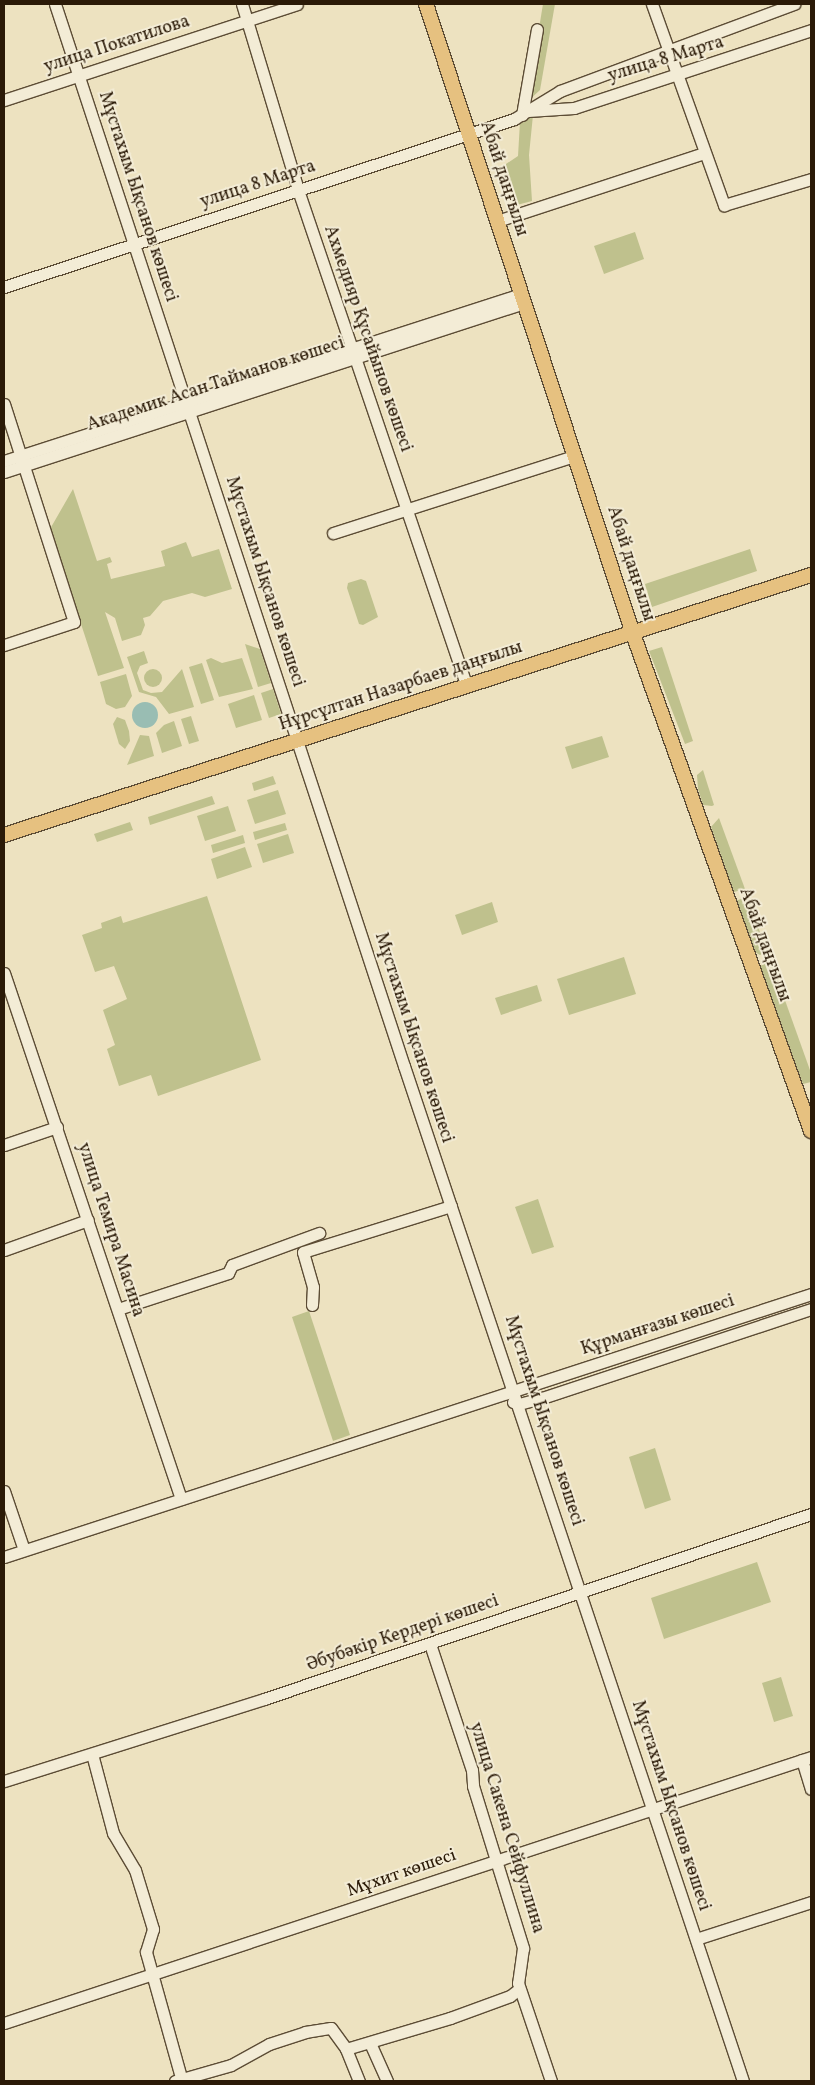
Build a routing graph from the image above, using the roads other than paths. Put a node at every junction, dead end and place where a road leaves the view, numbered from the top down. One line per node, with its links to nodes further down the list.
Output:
1 (55, 4): 11 (street, Мұстахым Ықсанов көшесі)
2 (242, 4): 7 (street, Ахмедияр Құсайынов көшесі)
3 (297, 4): 7 (street, улица Покатилова)
4 (426, 4): 15 (main road, Абай даңғылы)
5 (652, 4): 10 (street)
6 (794, 4): 10 (street, улица 8 Марта)
7 (248, 20): 11 (street, улица Покатилова); 18 (street, Ахмедияр Құсайынов көшесі)
8 (537, 29): 14 (street)
9 (811, 30): 12 (street, улица 8 Марта)
10 (668, 50): 12 (street); 14 (street, улица 8 Марта)
11 (79, 75): 13 (street, улица Покатилова); 20 (street, Мұстахым Ықсанов көшесі)
12 (677, 76): 14 (street, улица 8 Марта); 16 (street)
13 (4, 100)
14 (525, 113): 15 (street, улица 8 Марта)
15 (468, 132): 18 (street, улица 8 Марта); 19 (main road, Абай даңғылы)
16 (704, 153): 17 (street); 19 (street)
17 (811, 179)
18 (298, 190): 20 (street, улица 8 Марта); 23 (street, Ахмедияр Құсайынов көшесі)
19 (497, 222): 22 (main road, Абай даңғылы)
20 (134, 244): 21 (street, улица 8 Марта); 25 (street, Мұстахым Ықсанов көшесі)
21 (4, 287)
22 (523, 299): 23 (street, Академик Асан Тайманов көшесі); 26 (main road, Абай даңғылы)
23 (354, 353): 25 (street, Академик Асан Тайманов көшесі); 30 (street, Ахмедияр Құсайынов көшесі)
24 (4, 404): 28 (street)
25 (188, 407): 28 (street, Академик Асан Тайманов көшесі); 36 (street, Мұстахым Ықсанов көшесі)
26 (574, 456): 30 (street); 33 (main road, Абай даңғылы)
27 (4, 461): 28 (street, Академик Асан Тайманов көшесі)
28 (21, 461): 29 (street, Академик Асан Тайманов көшесі); 34 (street)
29 (4, 472)
30 (407, 512): 31 (street); 35 (street, Ахмедияр Құсайынов көшесі)
31 (333, 533)
32 (811, 574): 33 (main road, Нұрсұлтан Назарбаев даңғылы)
33 (632, 632): 35 (main road, Нұрсұлтан Назарбаев даңғылы); 40 (main road, Абай даңғылы)
34 (4, 645)
35 (466, 684): 36 (main road, Нұрсұлтан Назарбаев даңғылы)
36 (297, 740): 37 (main road, Нұрсұлтан Назарбаев даңғылы); 42 (street, Мұстахым Ықсанов көшесі)
37 (4, 835)
38 (4, 973): 39 (street, улица Темира Масина)
39 (57, 1127): 41 (street); 43 (street, улица Темира Масина)
40 (811, 1131)
41 (4, 1146)
42 (451, 1206): 47 (street); 50 (street, Мұстахым Ықсанов көшесі)
43 (88, 1220): 45 (street); 48 (street, улица Темира Масина)
44 (319, 1233): 48 (street)
45 (4, 1250)
46 (811, 1294): 50 (street, Құрманғазы көшесі)
47 (312, 1305)
48 (118, 1308): 54 (street, улица Темира Масина)
49 (811, 1309): 52 (street)
50 (515, 1391): 51 (street, Құрманғазы көшесі); 52 (street, Мұстахым Ықсанов көшесі)
51 (500, 1397): 52 (street); 54 (street, Құрманғазы көшесі)
52 (519, 1404): 58 (street, Мұстахым Ықсанов көшесі)
53 (4, 1491): 56 (street)
54 (181, 1500): 56 (street, Құрманғазы көшесі)
55 (811, 1514): 58 (street, Әбубәкір Кердері көшесі)
56 (24, 1550): 57 (street, Құрманғазы көшесі)
57 (4, 1557)
58 (581, 1591): 59 (street, Әбубәкір Кердері көшесі); 64 (street, Мұстахым Ықсанов көшесі)
59 (430, 1644): 60 (street, Әбубәкір Кердері көшесі); 65 (street, улица Сакена Сейфуллина)
60 (92, 1754): 62 (street, Әбубәкір Кердері көшесі); 68 (street)
61 (806, 1759): 63 (street); 64 (street, Мұхит көшесі)
62 (4, 1781)
63 (811, 1788)
64 (654, 1811): 65 (street, Мұхит көшесі); 67 (street, Мұстахым Ықсанов көшесі)
65 (495, 1861): 68 (street, Мұхит көшесі); 69 (street, улица Сакена Сейфуллина)
66 (811, 1902): 67 (street)
67 (696, 1939): 77 (street, Мұстахым Ықсанов көшесі)
68 (152, 1974): 70 (street, Мұхит көшесі); 73 (street)
69 (519, 1989): 71 (street); 76 (street, улица Сакена Сейфуллина)
70 (4, 2023)
71 (370, 2043): 72 (street); 75 (street)
72 (346, 2049): 73 (street); 74 (street)
73 (178, 2079)
74 (359, 2081)
75 (388, 2081)
76 (551, 2081)
77 (743, 2081)

